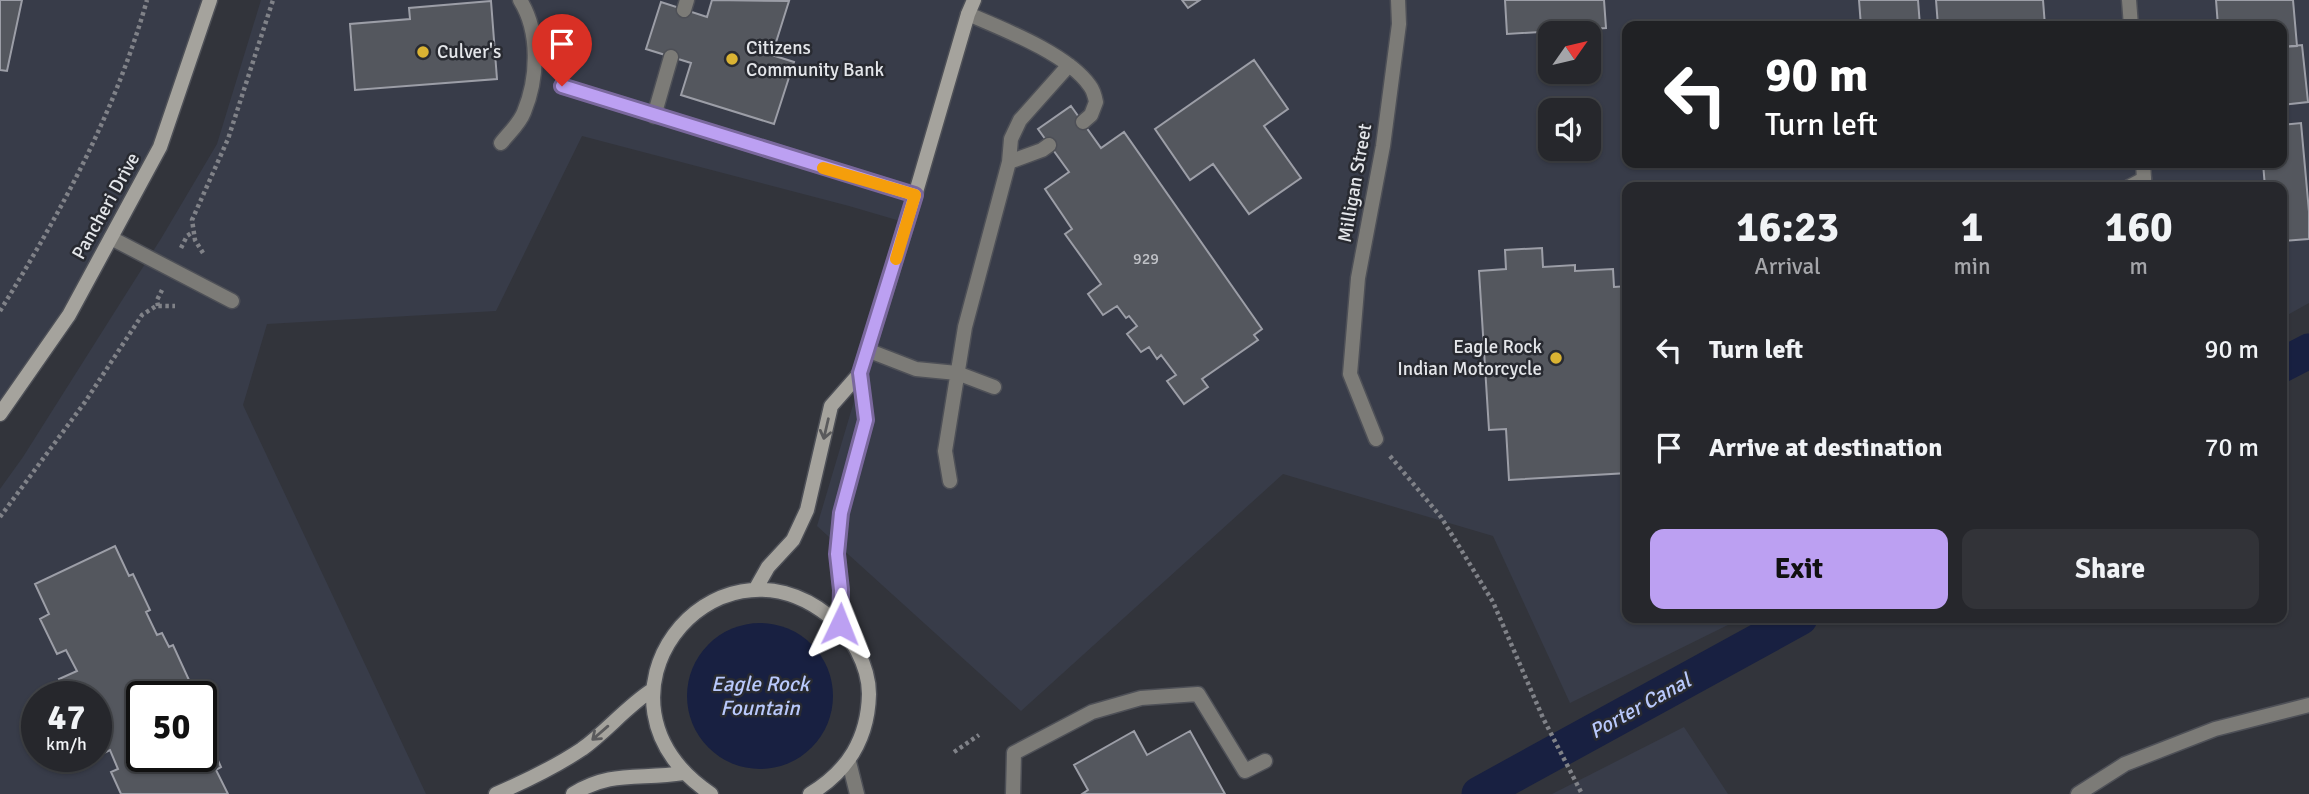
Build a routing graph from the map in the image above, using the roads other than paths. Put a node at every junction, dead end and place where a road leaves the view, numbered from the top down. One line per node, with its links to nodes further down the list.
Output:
1 (210, 0): 16 (main road, Pancheri Drive)
2 (520, 0): 12 (street)
3 (1398, 0): 23 (street, Milligan Street)
4 (2129, 0): 6 (street)
5 (971, 7): 8 (street); 15 (main road)
6 (2131, 21)
7 (671, 57): 10 (street)
8 (1069, 65): 11 (street); 14 (street)
9 (562, 86): 10 (street)
10 (654, 116): 15 (street)
11 (1083, 122)
12 (501, 143)
13 (1049, 145): 14 (street)
14 (1009, 162): 20 (street)
15 (915, 195): 18 (main road)
16 (111, 238): 17 (street); 22 (main road, Pancheri Drive)
17 (232, 301)
18 (867, 350): 19 (main road); 20 (street)
19 (860, 373): 25 (main road, one-way to 25); 26 (main road)
20 (957, 373): 21 (street); 24 (street)
21 (993, 387)
22 (0, 414)
23 (1376, 439)
24 (950, 481)
25 (755, 590): 26 (main road); 27 (main road)
26 (840, 624): 30 (main road)
27 (652, 690): 31 (main road); 32 (main road, one-way to 32)
28 (2309, 705): 38 (street)
29 (1265, 761): 37 (street)
30 (849, 762): 35 (main road); 36 (street)
31 (683, 774): 33 (main road); 34 (main road)
32 (496, 794)
33 (573, 794)
34 (710, 794)
35 (810, 794)
36 (857, 794)
37 (1013, 794)
38 (2078, 794)

